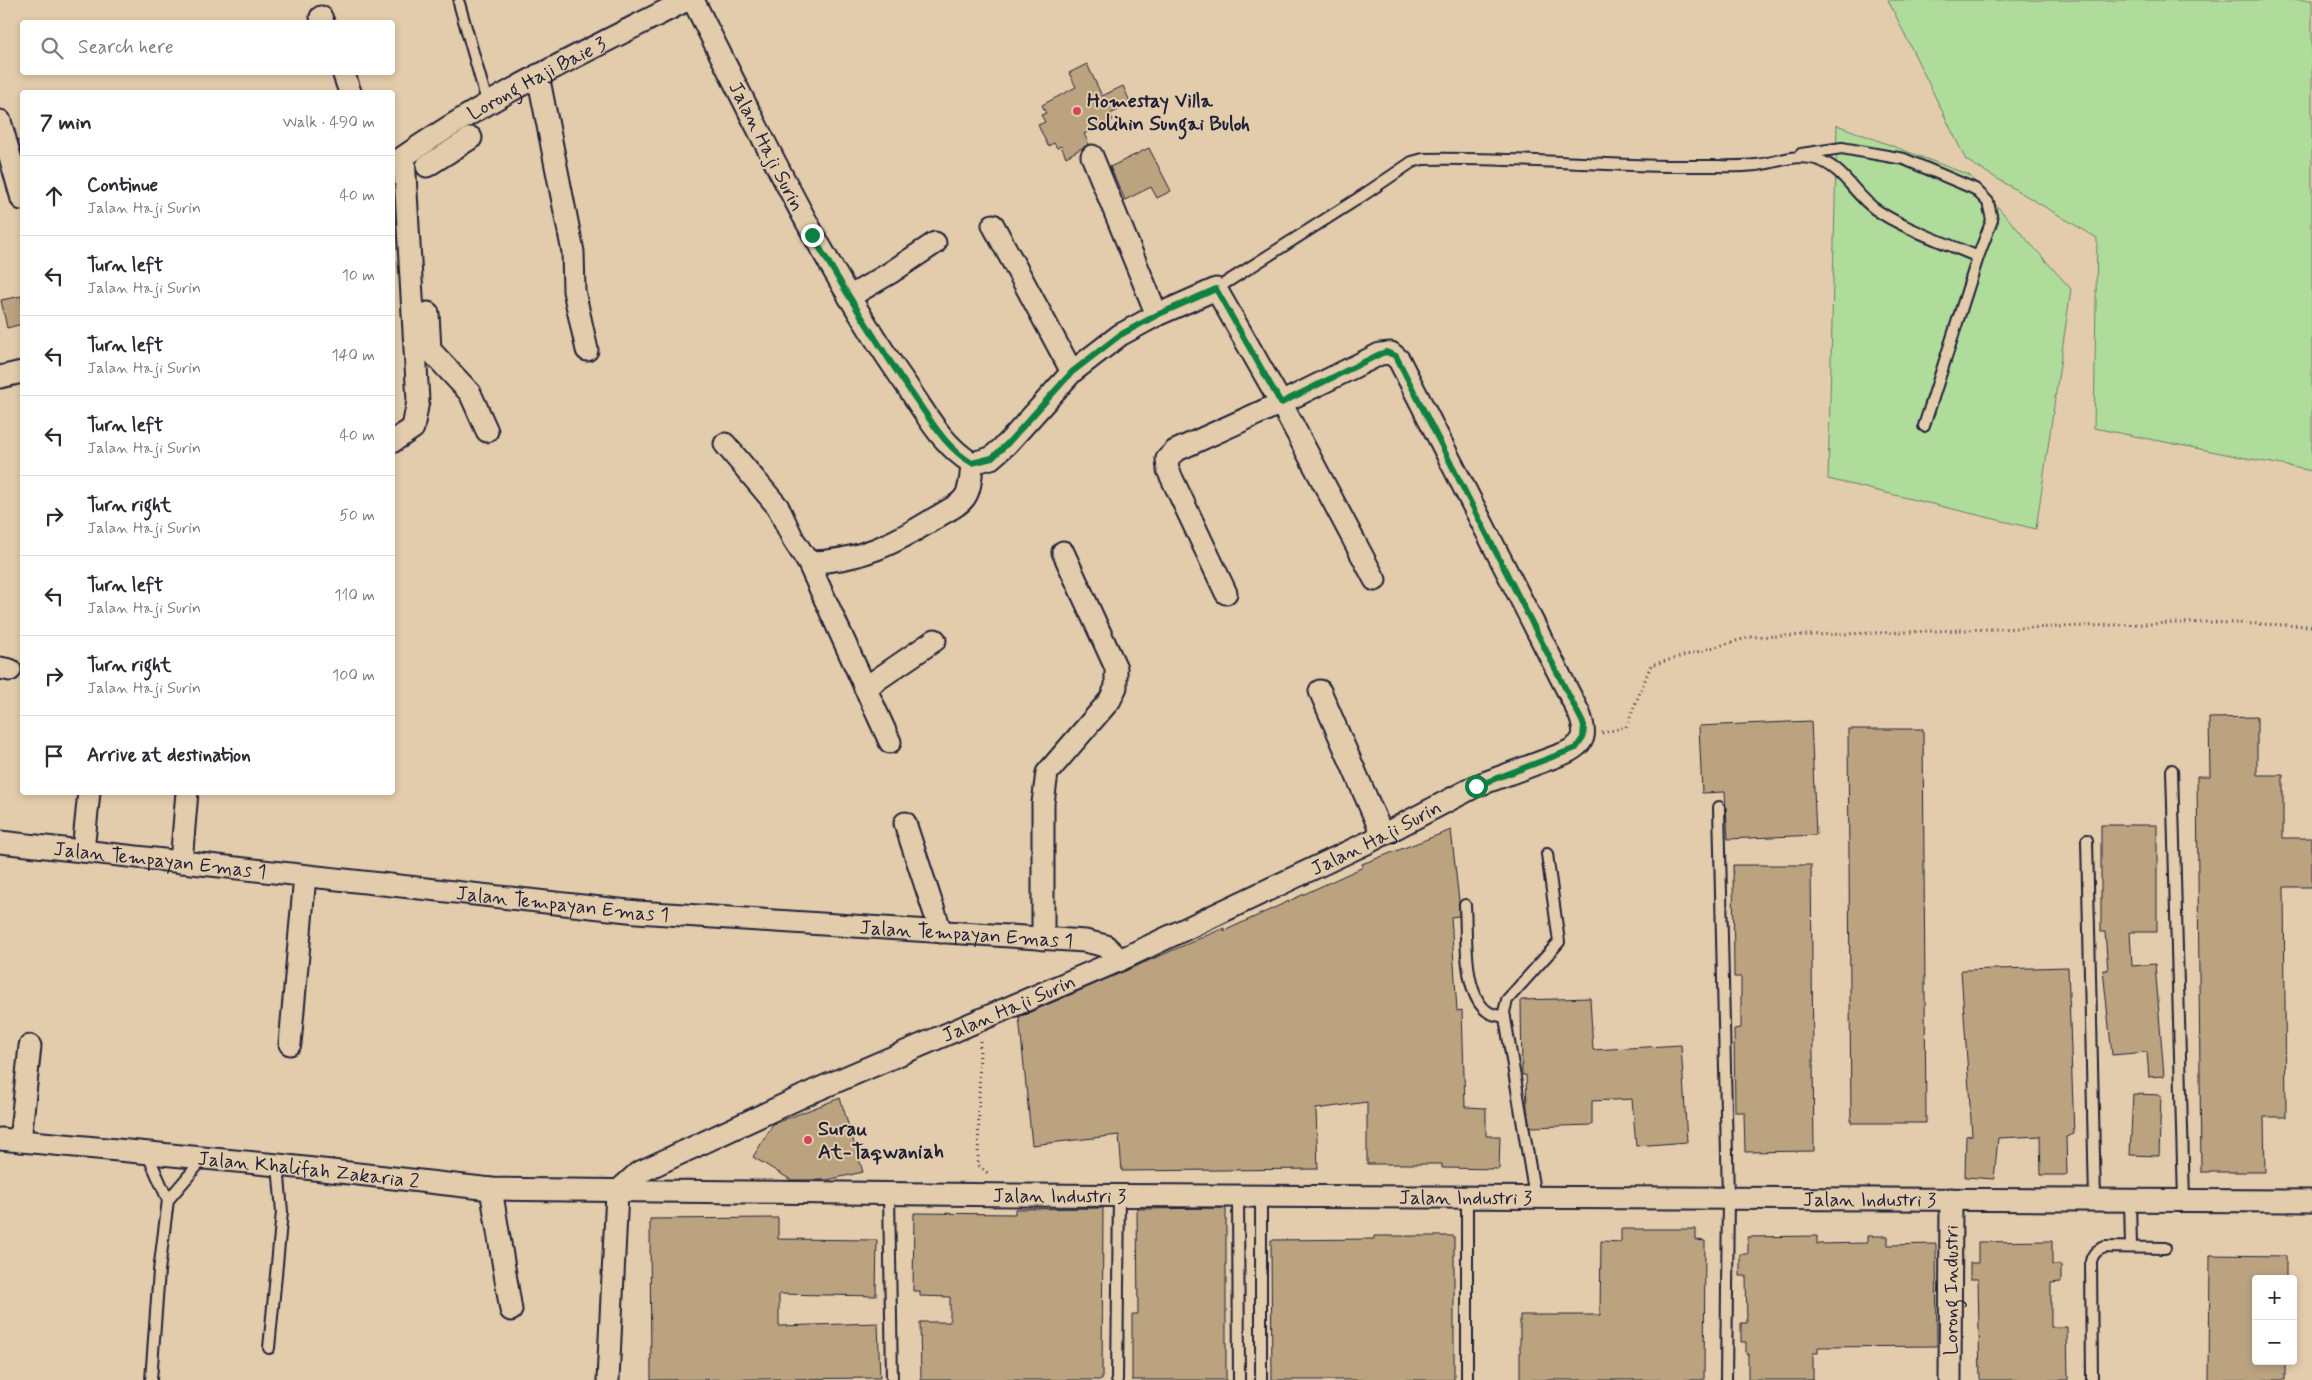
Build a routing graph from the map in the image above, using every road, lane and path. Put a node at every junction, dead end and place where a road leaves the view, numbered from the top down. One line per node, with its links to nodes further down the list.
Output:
1 (686, 0): 5 (street, Lorong Haji Baie 3)
2 (693, 0): 21 (street, Jalan Haji Surin)
3 (459, 3): 7 (lane)
4 (344, 75): 6 (street)
5 (538, 76): 7 (street, Lorong Haji Baie 3); 23 (street)
6 (349, 90)
7 (488, 105): 10 (street, Lorong Haji Baie 3)
8 (0, 121): 15 (street)
9 (471, 138): 10 (street)
10 (444, 143): 13 (street, Lorong Haji Baie 3); 14 (street)
11 (1092, 156): 22 (street)
12 (1784, 158): 19 (lane); 19 (lane); 20 (lane)
13 (398, 161): 17 (street)
14 (427, 166)
15 (20, 192)
16 (993, 225): 25 (street)
17 (408, 227): 29 (street); 30 (street)
18 (935, 243): 21 (street)
19 (1978, 257): 28 (lane)
20 (1216, 289): 22 (street); 27 (street)
21 (849, 297): 32 (street, Jalan Haji Surin)
22 (1157, 315): 25 (street)
23 (587, 350)
24 (20, 372): 26 (street)
25 (1072, 372): 32 (street)
26 (0, 377)
27 (1281, 403): 35 (street); 36 (street); 41 (street)
28 (1924, 426)
29 (487, 431)
30 (395, 440)
31 (725, 444): 34 (street)
32 (972, 463): 34 (street)
33 (1063, 552): 57 (street)
34 (808, 562): 39 (street)
35 (1374, 580)
36 (1226, 593)
37 (2312, 626): 41 (path)
38 (935, 640): 39 (street)
39 (865, 688): 42 (street)
40 (1320, 691): 48 (street)
41 (1583, 738): 48 (street, Jalan Haji Surin)
42 (890, 742)
43 (2172, 770): 81 (lane)
44 (89, 795): 51 (street)
45 (187, 795): 53 (street)
46 (1719, 807): 76 (lane)
47 (905, 823): 56 (street)
48 (1382, 834): 58 (street, Jalan Haji Surin)
49 (2087, 840): 79 (lane)
50 (0, 842): 51 (street, Jalan Tempayan Emas 1)
51 (82, 851): 53 (street, Jalan Tempayan Emas 1)
52 (1547, 854): 59 (lane)
53 (181, 862): 54 (street, Jalan Tempayan Emas 1)
54 (305, 876): 56 (street, Jalan Tempayan Emas 1); 61 (street)
55 (1465, 906): 59 (lane)
56 (941, 932): 57 (street, Jalan Tempayan Emas 1)
57 (1044, 939): 58 (street, Jalan Tempayan Emas 1)
58 (1120, 960): 60 (street, Jalan Haji Surin)
59 (1505, 1017): 75 (lane)
60 (980, 1020): 68 (street, Jalan Haji Surin); 70 (path)
61 (290, 1044)
62 (30, 1046): 63 (street)
63 (10, 1140): 64 (street, Jalan Khalifah Zakaria 2)
64 (147, 1153): 65 (street, Jalan Khalifah Zakaria 2); 78 (lane)
65 (203, 1159): 66 (street, Jalan Khalifah Zakaria 2); 78 (lane)
66 (278, 1165): 67 (street, Jalan Khalifah Zakaria 2); 86 (lane)
67 (491, 1189): 68 (street, Jalan Khalifah Zakaria 2); 85 (street)
68 (617, 1192): 69 (street, Jalan Industri 3); 88 (street)
69 (889, 1194): 70 (street, Jalan Industri 3); 89 (lane)
70 (1015, 1195): 71 (street, Jalan Industri 3)
71 (1119, 1195): 72 (street, Jalan Industri 3); 90 (lane)
72 (1238, 1196): 73 (street, Jalan Industri 3); 91 (lane)
73 (1261, 1196): 74 (street, Jalan Industri 3); 92 (lane)
74 (1467, 1197): 75 (street, Jalan Industri 3); 93 (lane)
75 (1535, 1197): 76 (street, Jalan Industri 3)
76 (1728, 1198): 77 (street, Jalan Industri 3); 94 (lane)
77 (1951, 1199): 79 (street, Jalan Industri 3); 95 (street, Lorong Industri)
78 (168, 1200): 87 (lane)
79 (2095, 1200): 80 (street, Jalan Industri 3)
80 (2130, 1200): 81 (street, Jalan Industri 3); 83 (lane)
81 (2184, 1200): 82 (street, Jalan Industri 3)
82 (2312, 1201)
83 (2131, 1247): 84 (lane); 96 (lane)
84 (2165, 1248)
85 (510, 1310)
86 (269, 1348)
87 (152, 1380)
88 (608, 1380)
89 (892, 1380)
90 (1117, 1380)
91 (1240, 1380)
92 (1261, 1380)
93 (1467, 1380)
94 (1726, 1380)
95 (1950, 1380)
96 (2092, 1380)

